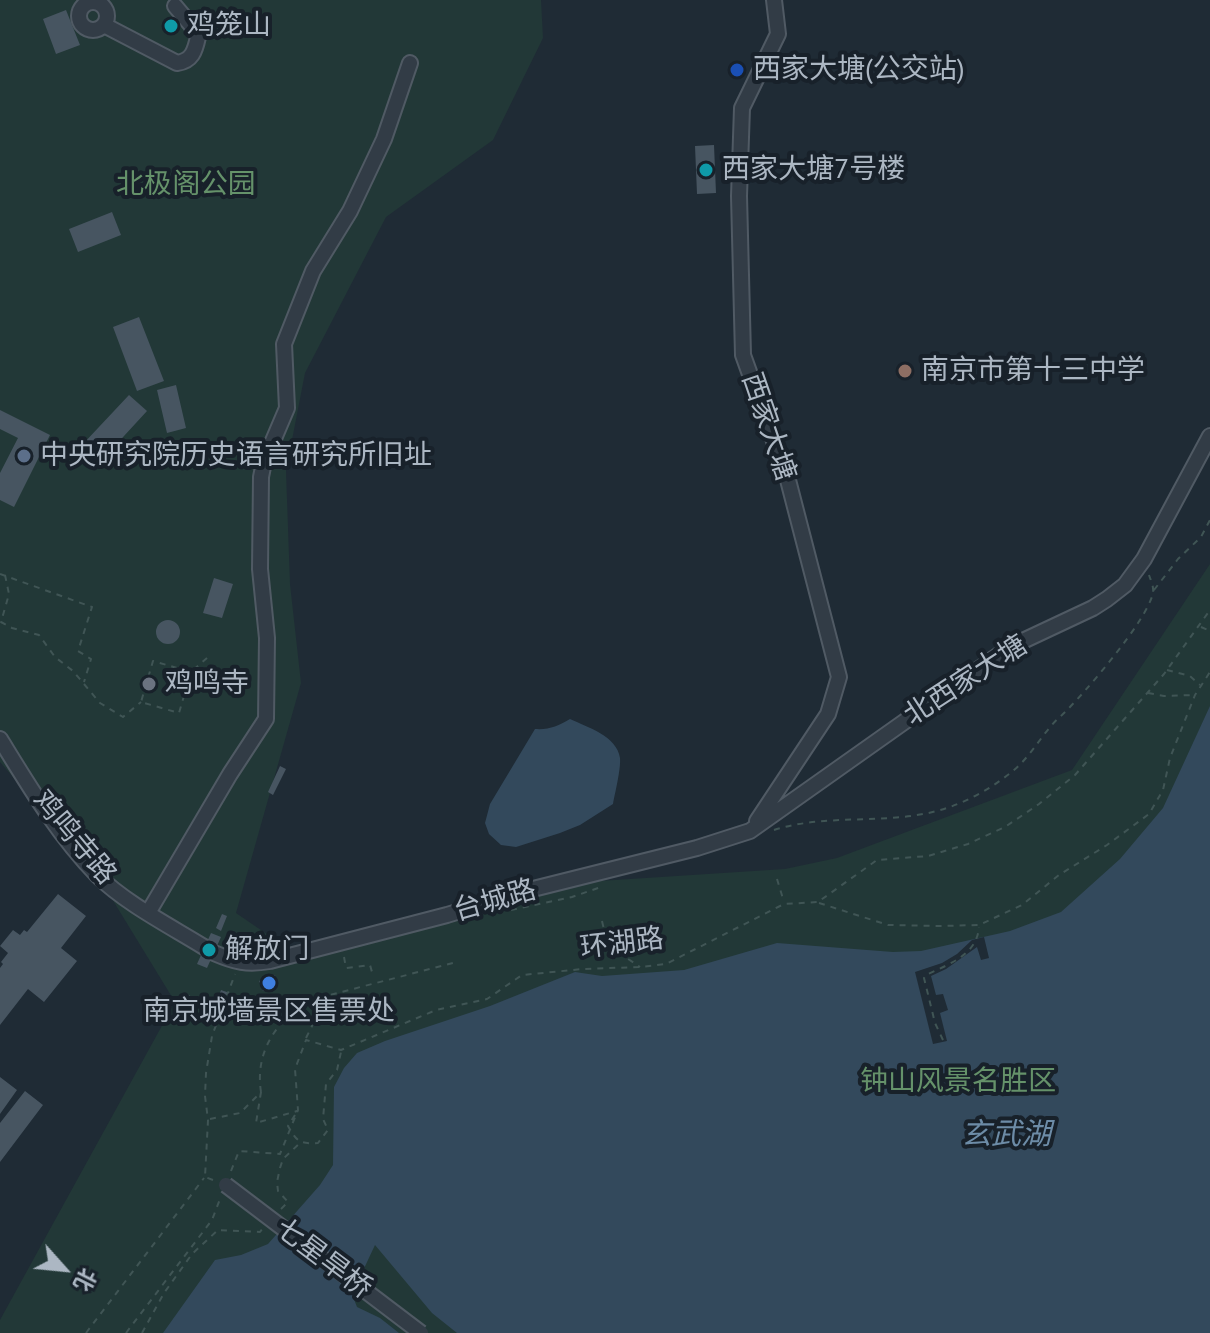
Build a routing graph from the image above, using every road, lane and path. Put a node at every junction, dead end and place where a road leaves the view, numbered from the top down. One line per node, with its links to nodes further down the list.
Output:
1 (774, 0): 23 (street, 西家大塘)
2 (175, 6): 3 (street)
3 (104, 25)
4 (410, 63): 27 (street)
5 (1210, 436): 23 (street, 北西家大塘)
6 (1210, 520): 9 (path)
7 (0, 574): 8 (path)
8 (5, 575): 17 (path); 17 (path)
9 (1154, 590)
10 (1210, 610): 11 (path)
11 (1199, 625): 12 (path); 14 (path)
12 (1210, 631)
13 (207, 658): 15 (path)
14 (1167, 670): 18 (path); 19 (path)
15 (191, 672): 21 (path); 21 (path)
16 (1210, 672): 18 (path)
17 (84, 684): 21 (path)
18 (1201, 685): 20 (path)
19 (1147, 693): 20 (path); 25 (path)
20 (1195, 695): 29 (path)
21 (141, 702)
22 (0, 739): 27 (street, 鸡鸣寺路)
23 (750, 831): 32 (street, 台城路)
24 (777, 879): 26 (path)
25 (818, 902): 26 (path, 环湖路); 29 (path)
26 (784, 904): 33 (path, 环湖路)
27 (148, 913): 32 (street, 鸡鸣寺路)
28 (602, 921): 33 (path)
29 (979, 925): 37 (path)
30 (344, 954): 34 (path)
31 (453, 963): 39 (path)
32 (238, 967): 41 (path)
33 (640, 967): 38 (path, 环湖路)
34 (372, 972)
35 (326, 1007): 36 (path)
36 (306, 1040): 38 (path); 40 (path)
37 (943, 1040)
38 (341, 1050): 43 (path)
39 (261, 1092): 40 (path); 41 (path)
40 (298, 1110): 42 (path)
41 (208, 1120): 44 (path)
42 (290, 1130): 43 (path); 45 (path)
43 (301, 1142): 46 (path)
44 (205, 1177): 45 (path); 48 (path)
45 (226, 1185): 49 (path); 51 (street, 七星旱桥, bridge)
46 (274, 1216)
47 (267, 1224): 50 (path)
48 (86, 1333)
49 (126, 1333)
50 (142, 1333)
51 (421, 1333)

